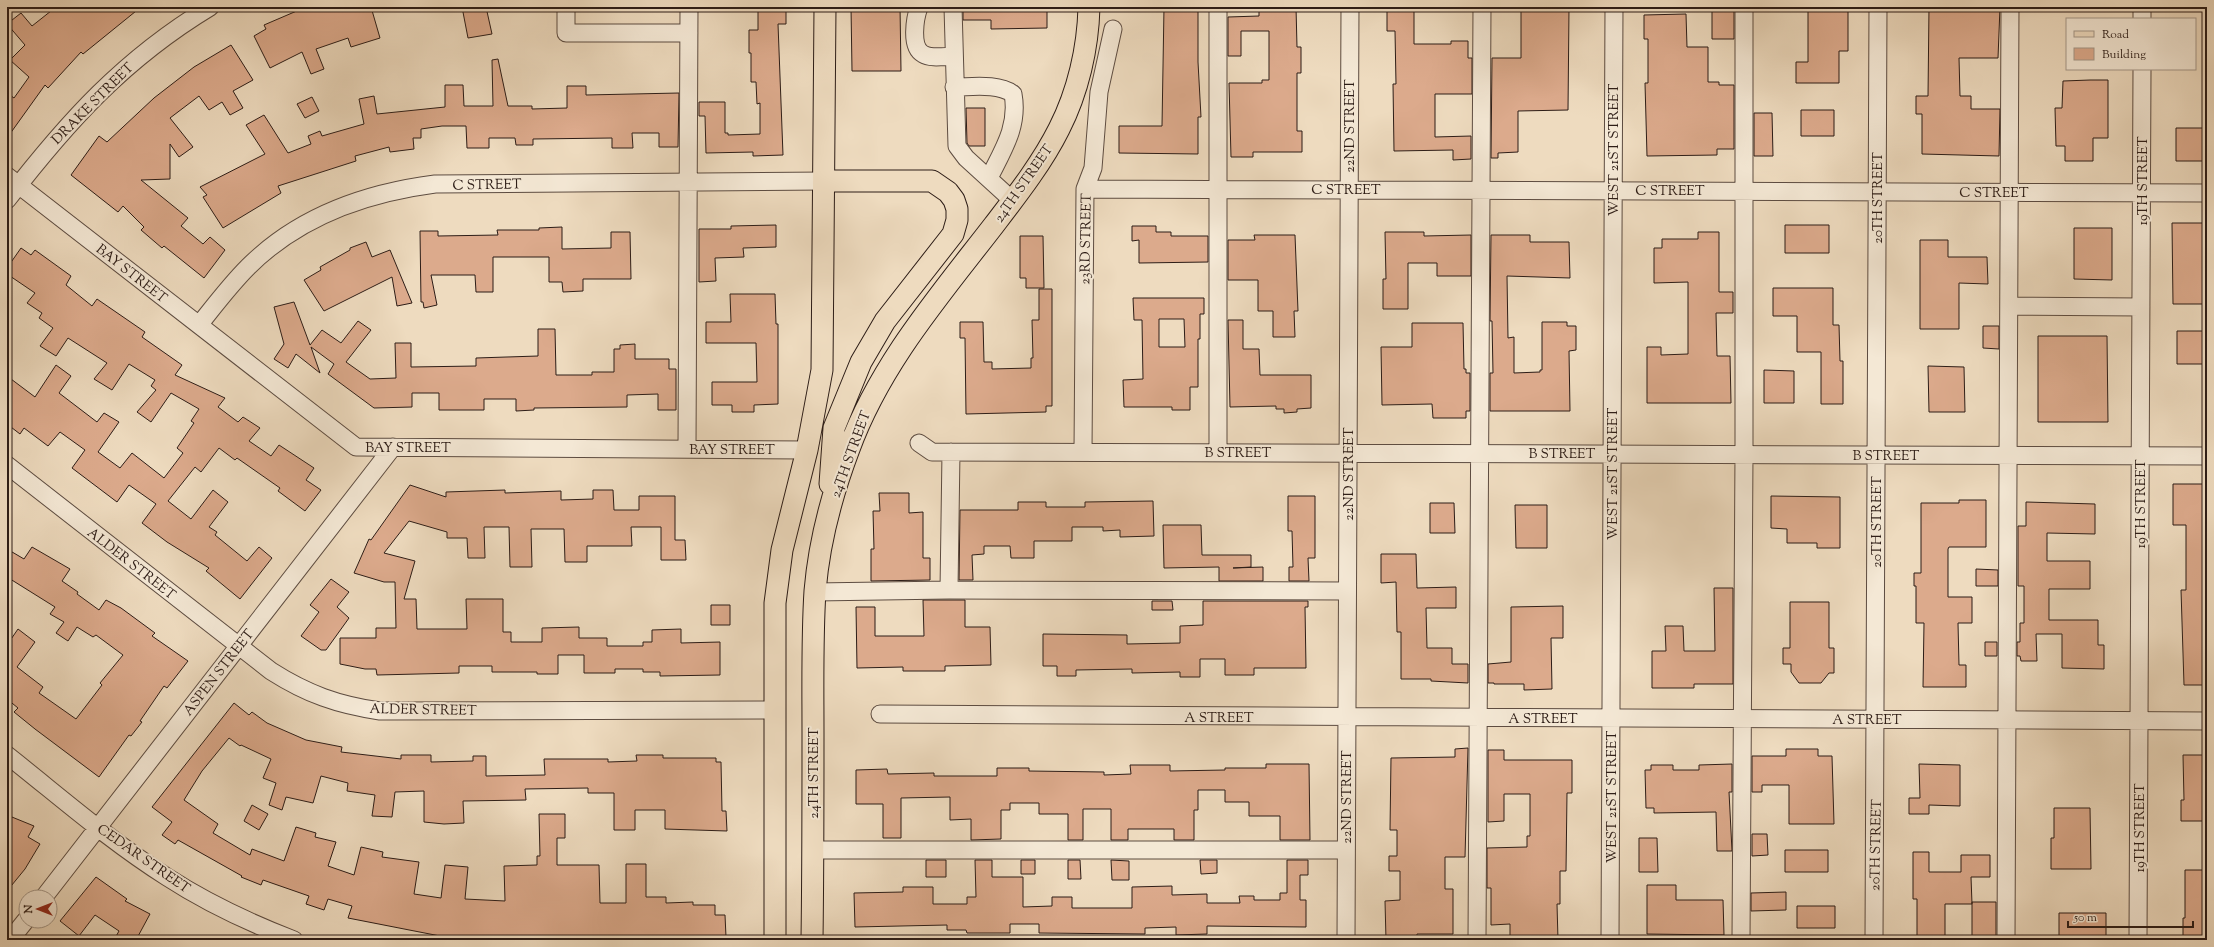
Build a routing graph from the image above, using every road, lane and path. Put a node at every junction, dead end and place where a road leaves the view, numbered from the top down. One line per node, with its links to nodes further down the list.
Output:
1 (210, 7): 23 (street, DRAKE STREET)
2 (566, 7): 18 (street)
3 (689, 7): 18 (street)
4 (825, 7): 24 (main road)
5 (919, 7): 19 (street)
6 (953, 7): 19 (street)
7 (1089, 7): 37 (main road, 24TH STREET)
8 (1218, 7): 26 (street)
9 (1350, 7): 28 (street, 22ND STREET)
10 (1482, 7): 29 (street)
11 (1614, 7): 30 (street, WEST 21ST STREET)
12 (1744, 7): 31 (street)
13 (1878, 7): 32 (street, 20TH STREET)
14 (2010, 7): 33 (street)
15 (2142, 7): 16 (street)
16 (2142, 18)
17 (1113, 29): 27 (street, 23RD STREET)
18 (689, 33): 25 (street)
19 (954, 56): 21 (street)
20 (2142, 70): 34 (street, 19TH STREET)
21 (954, 87): 22 (street); 22 (street)
22 (989, 178): 37 (street)
23 (13, 180): 36 (street, DRAKE STREET); 40 (street, BAY STREET)
24 (824, 181): 25 (street, C STREET); 44 (main road); 57 (main road)
25 (689, 182): 40 (street, C STREET); 43 (street)
26 (1218, 188): 27 (street, C STREET); 28 (street, C STREET); 47 (street)
27 (1085, 189): 46 (street, 23RD STREET)
28 (1349, 189): 29 (street, C STREET); 48 (street, 22ND STREET)
29 (1482, 189): 30 (street, C STREET); 49 (street)
30 (1613, 190): 31 (street, C STREET); 50 (street, WEST 21ST STREET)
31 (1744, 191): 32 (street, C STREET); 51 (street)
32 (1877, 191): 33 (street, C STREET); 52 (street, 20TH STREET)
33 (2009, 192): 34 (street, C STREET); 38 (street)
34 (2142, 192): 35 (street, C STREET); 39 (street, 19TH STREET)
35 (2207, 193)
36 (7, 200)
37 (1012, 200): 57 (main road, 24TH STREET)
38 (2009, 306): 39 (street); 53 (street)
39 (2141, 307): 54 (street, 19TH STREET)
40 (199, 325): 42 (street, BAY STREET)
41 (919, 443): 45 (street, B STREET)
42 (394, 447): 43 (street, BAY STREET); 61 (street, ASPEN STREET)
43 (688, 449): 44 (street, BAY STREET)
44 (807, 450): 62 (main road)
45 (951, 452): 46 (street, B STREET); 58 (street)
46 (1083, 452): 47 (street, B STREET)
47 (1218, 452): 48 (street, B STREET)
48 (1348, 453): 49 (street, B STREET); 59 (street, 22ND STREET)
49 (1479, 453): 50 (street, B STREET); 65 (street)
50 (1612, 454): 51 (street, B STREET); 66 (street, WEST 21ST STREET)
51 (1744, 454): 52 (street, B STREET); 67 (street)
52 (1876, 455): 53 (street, B STREET); 68 (street, 20TH STREET)
53 (2008, 455): 54 (street, B STREET); 69 (street)
54 (2140, 456): 55 (street, B STREET); 70 (street, 19TH STREET)
55 (2207, 456)
56 (7, 465): 61 (street, ALDER STREET)
57 (828, 515): 60 (main road, 24TH STREET)
58 (949, 590): 59 (street); 60 (street)
59 (1347, 591): 64 (street, 22ND STREET)
60 (815, 592): 74 (main road, 24TH STREET)
61 (239, 646): 62 (street, ALDER STREET); 73 (street, ASPEN STREET)
62 (774, 710): 80 (main road)
63 (880, 714): 64 (street, A STREET)
64 (1347, 718): 65 (street, A STREET); 75 (street, 22ND STREET)
65 (1478, 718): 66 (street, A STREET); 83 (street)
66 (1611, 719): 67 (street, A STREET); 84 (street, WEST 21ST STREET)
67 (1743, 719): 68 (street, A STREET); 85 (street)
68 (1876, 719): 69 (street, A STREET); 86 (street, 20TH STREET)
69 (2006, 720): 70 (street, A STREET); 87 (street)
70 (2139, 721): 71 (street, A STREET); 88 (street, 19TH STREET)
71 (2207, 721)
72 (7, 755): 73 (street, CEDAR STREET)
73 (99, 826): 76 (street, ASPEN STREET); 79 (street, CEDAR STREET)
74 (813, 850): 75 (street); 81 (main road, 24TH STREET)
75 (1346, 850): 82 (street, 22ND STREET)
76 (50, 889)
77 (19, 929): 78 (street)
78 (10, 940)
79 (294, 940)
80 (775, 940)
81 (812, 940)
82 (1346, 940)
83 (1477, 940)
84 (1610, 940)
85 (1741, 940)
86 (1874, 940)
87 (2006, 940)
88 (2138, 940)

